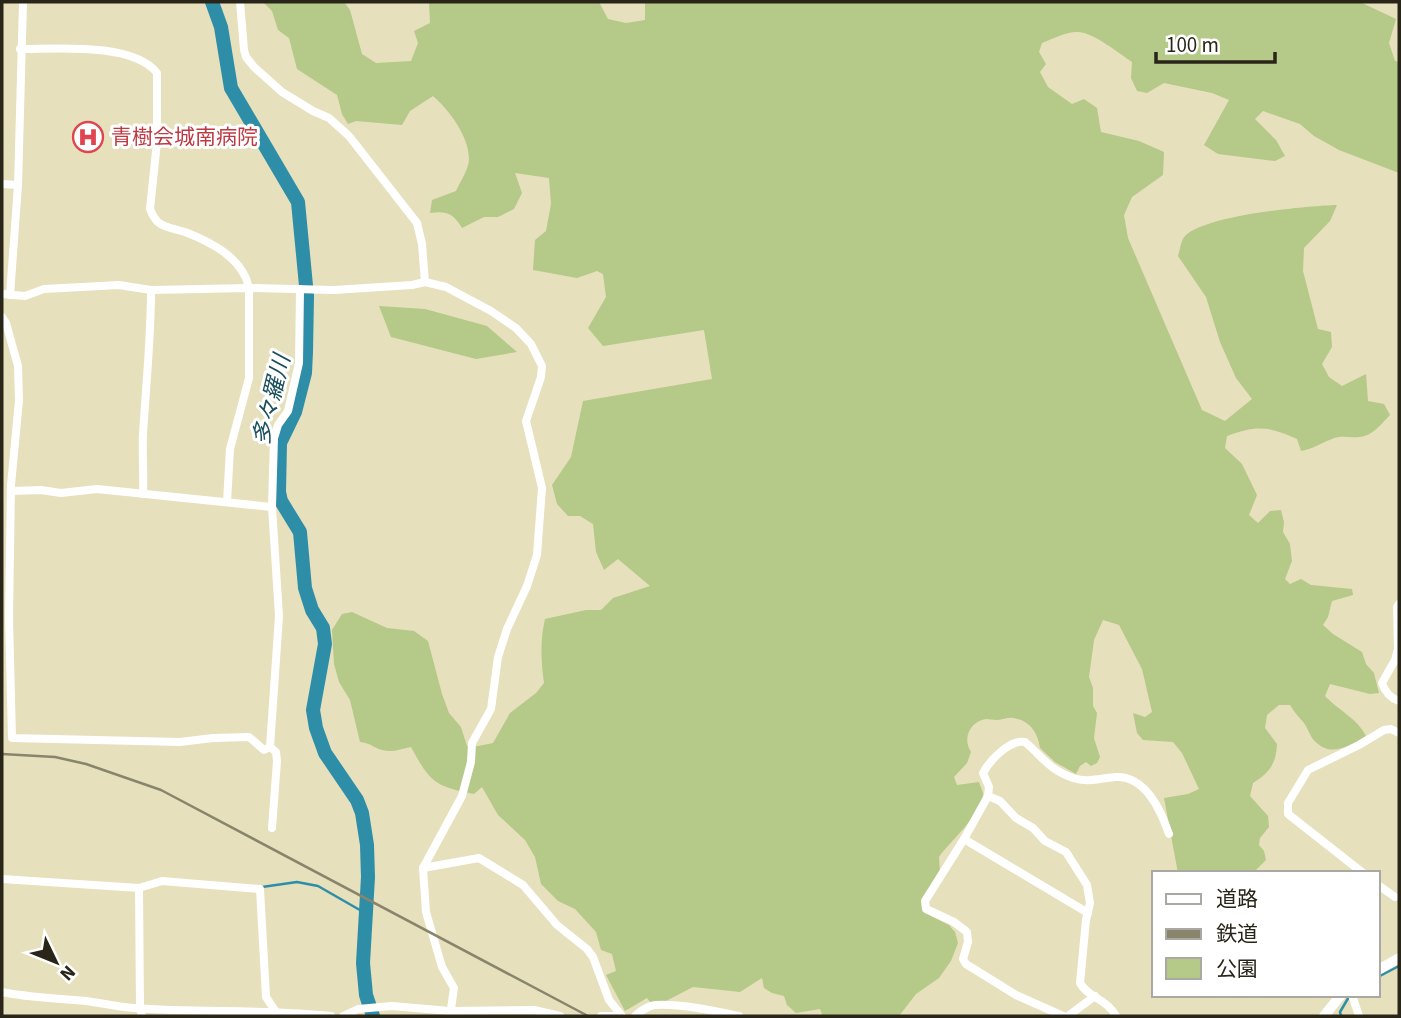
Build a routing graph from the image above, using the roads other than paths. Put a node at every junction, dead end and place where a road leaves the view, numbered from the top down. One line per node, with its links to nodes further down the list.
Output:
1 (23, 2): 3 (street)
2 (240, 2): 6 (street)
3 (20, 49): 5 (street); 7 (street)
4 (2, 184): 5 (street)
5 (18, 185): 10 (street)
6 (425, 282): 8 (street); 25 (street)
7 (250, 288): 8 (street); 9 (street); 14 (street)
8 (305, 289): 15 (street)
9 (150, 290): 10 (street); 13 (street)
10 (6, 294)
11 (2, 317): 12 (street)
12 (8, 487): 13 (street); 17 (street)
13 (143, 494): 14 (street)
14 (227, 502): 15 (street)
15 (272, 507): 20 (street)
16 (1399, 604): 18 (street)
17 (5, 617): 20 (street)
18 (1399, 701)
19 (1399, 733): 26 (street)
20 (270, 747): 22 (street)
21 (988, 796): 23 (street); 24 (street); 31 (street)
22 (272, 828)
23 (1169, 834)
24 (964, 839): 31 (street); 49 (street)
25 (423, 868): 38 (street); 41 (street)
26 (1360, 871)
27 (2, 879): 29 (street)
28 (1380, 886): 30 (street)
29 (139, 888): 39 (street); 40 (street)
30 (1395, 897)
31 (1088, 913): 35 (street)
32 (1399, 958): 33 (main road)
33 (1380, 969)
34 (2, 992): 39 (street)
35 (1096, 996): 50 (street); 51 (street)
36 (1338, 997): 52 (main road)
37 (1353, 997): 53 (street)
38 (609, 1000): 42 (street); 46 (street)
39 (141, 1012): 40 (street)
40 (276, 1012): 43 (street)
41 (450, 1014): 44 (street); 45 (street)
42 (603, 1015): 46 (street)
43 (331, 1016)
44 (343, 1016)
45 (560, 1016)
46 (621, 1016)
47 (635, 1016): 48 (street)
48 (739, 1016)
49 (1063, 1016)
50 (1068, 1016)
51 (1116, 1016)
52 (1324, 1016)
53 (1359, 1016)

